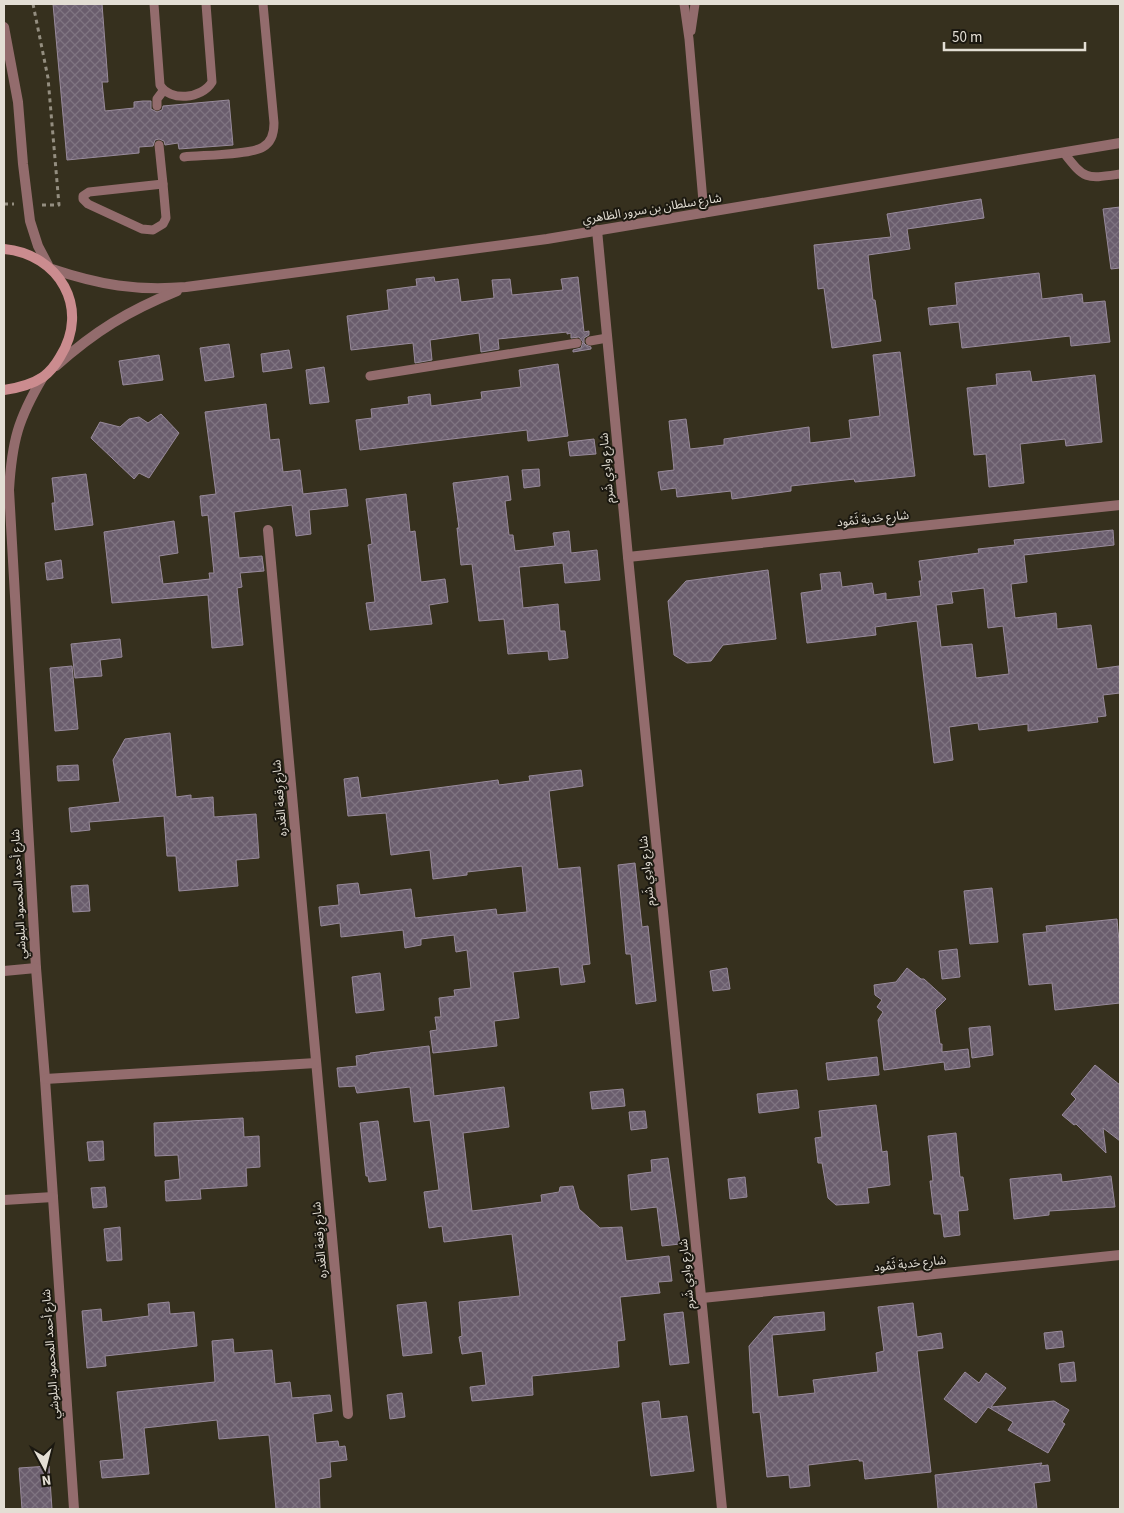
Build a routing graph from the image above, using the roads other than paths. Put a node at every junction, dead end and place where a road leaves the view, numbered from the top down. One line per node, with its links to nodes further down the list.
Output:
1 (154, 4): 8 (lane)
2 (206, 4): 8 (lane)
3 (263, 4): 13 (lane)
4 (684, 4): 7 (lane)
5 (695, 4): 7 (lane)
6 (4, 28): 19 (street)
7 (690, 39): 16 (lane)
8 (163, 91): 9 (lane)
9 (157, 106)
10 (1120, 143): 12 (street, شارع سلطان بن سرور الظاهري)
11 (159, 145): 15 (lane)
12 (1064, 153): 14 (lane); 16 (street, شارع سلطان بن سرور الظاهري)
13 (184, 157)
14 (1120, 174)
15 (163, 184): 15 (lane)
16 (704, 214): 17 (street, شارع سلطان بن سرور الظاهري)
17 (597, 230): 20 (street, شارع سلطان بن سرور الظاهري); 21 (street, شارع وادِي شَرم)
18 (4, 249): 19 (main road)
19 (50, 267): 20 (street, شارع سلطان بن سرور الظاهري); 24 (main road)
20 (186, 288): 24 (street, شارع سلطان بن سرور الظاهري)
21 (607, 338): 22 (lane); 32 (street, شارع وادِي شَرم)
22 (590, 341)
23 (577, 343): 25 (lane)
24 (53, 368): 26 (main road)
25 (370, 376)
26 (43, 377): 27 (main road); 29 (street, شارع أحمد المحمود البلوشي)
27 (4, 390)
28 (4, 472): 29 (street, شارع أحمد المحمود البلوشي)
29 (8, 490): 33 (street, شارع أحمد المحمود البلوشي)
30 (1120, 505): 32 (street, شارع حَدبة ثَمُود)
31 (268, 530): 36 (street, شارع رِقعة الغَدره)
32 (628, 557): 41 (street, شارع وادِي شَرم)
33 (8, 565): 34 (street, شارع أحمد المحمود البلوشي)
34 (36, 968): 35 (street, شارع أحمد المحمود البلوشي); 37 (street, شارع أحمد المحمود البلوشي)
35 (4, 971)
36 (316, 1063): 37 (street); 42 (street, شارع رِقعة الغَدره)
37 (45, 1079): 38 (street, شارع أحمد المحمود البلوشي)
38 (53, 1197): 39 (street); 43 (street, شارع أحمد المحمود البلوشي)
39 (4, 1200)
40 (1120, 1255): 41 (street, شارع حَدبة ثَمُود)
41 (702, 1298): 44 (street, شارع وادِي شَرم)
42 (348, 1414)
43 (74, 1509)
44 (722, 1509)

